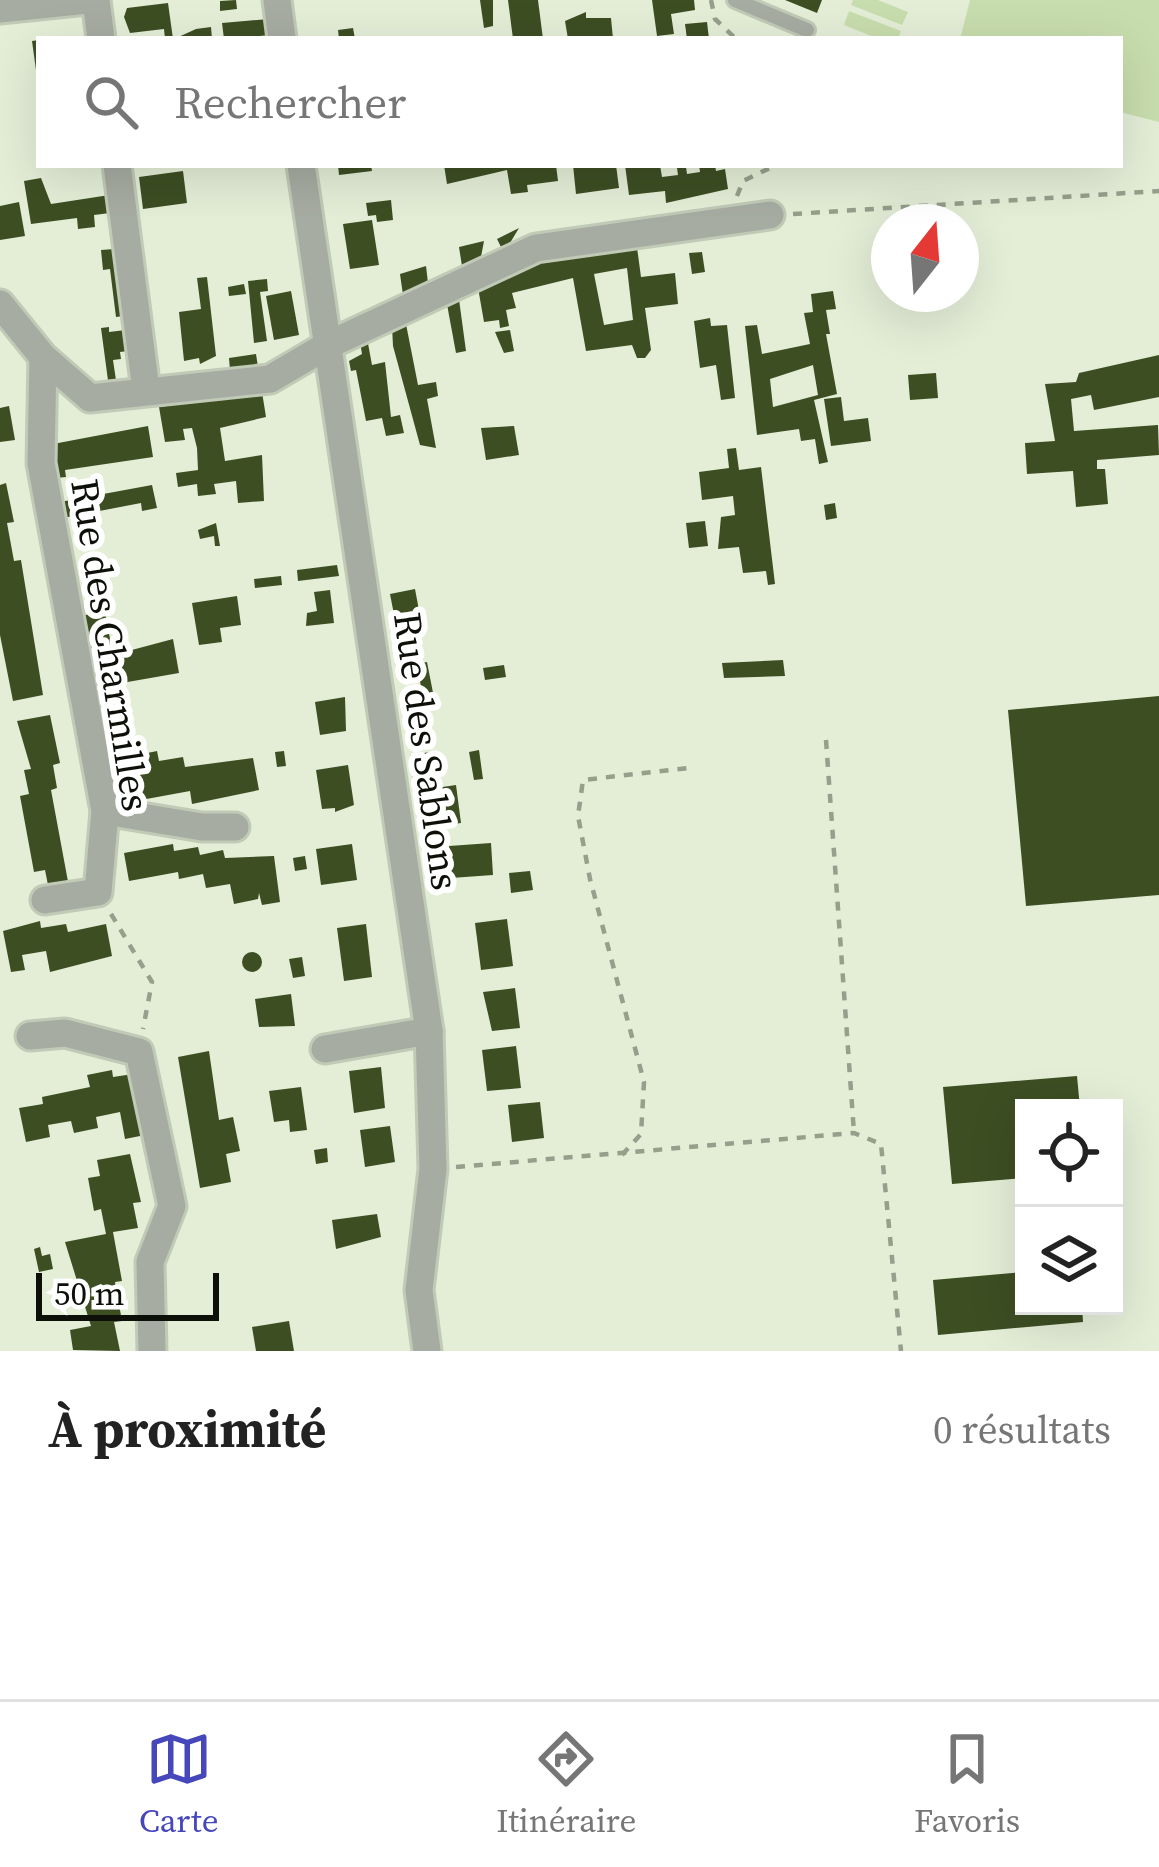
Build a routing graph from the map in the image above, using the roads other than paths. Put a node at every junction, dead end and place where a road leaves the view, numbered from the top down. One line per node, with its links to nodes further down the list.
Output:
1 (92, 0): 4 (street); 6 (street)
2 (277, 0): 7 (street)
3 (735, 0): 5 (lane)
4 (0, 9)
5 (806, 30)
6 (100, 36)
7 (282, 36)
8 (117, 168): 14 (street)
9 (301, 168): 12 (street, Rue des Sablons)
10 (770, 215): 12 (street)
11 (0, 304): 13 (street)
12 (328, 345): 14 (street); 18 (street, Rue des Sablons)
13 (43, 357): 14 (street); 15 (street, Rue des Charmilles)
14 (146, 390)
15 (105, 811): 16 (street); 17 (street, Rue des Charmilles)
16 (235, 826)
17 (45, 900)
18 (429, 1031): 20 (street); 22 (street, Rue des Sablons)
19 (30, 1036): 21 (street)
20 (326, 1049)
21 (152, 1351)
22 (428, 1351)

